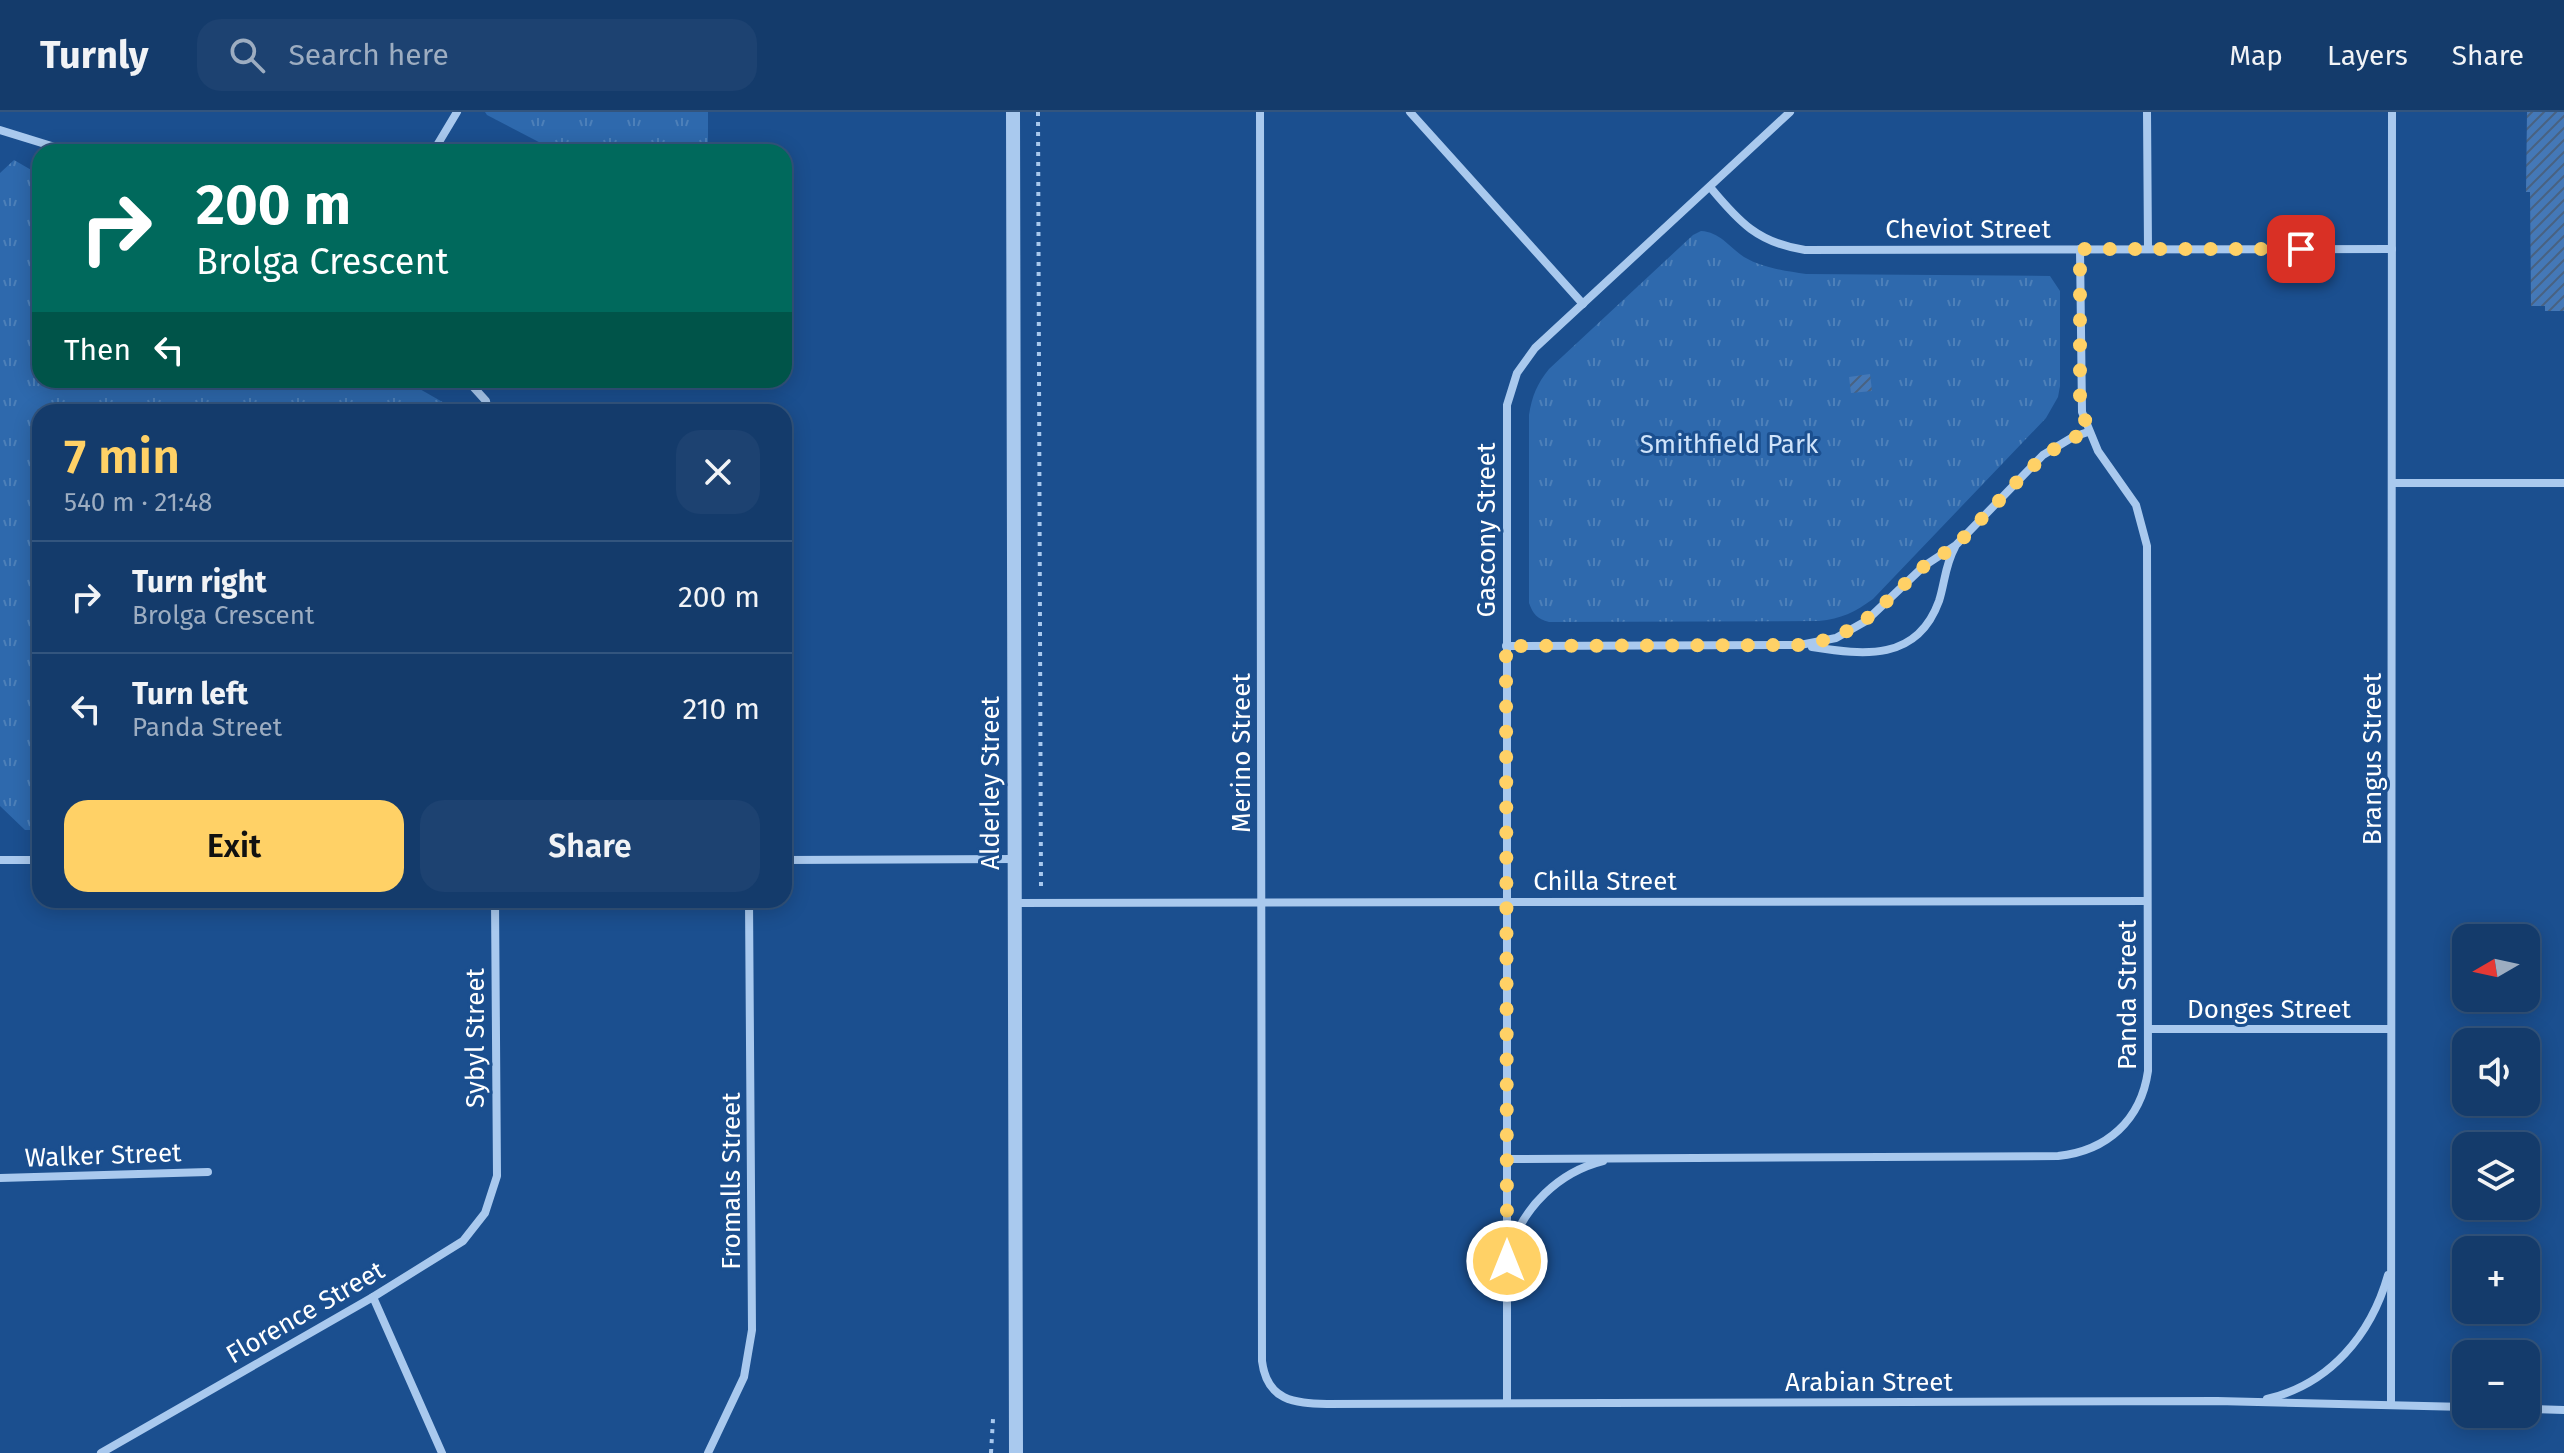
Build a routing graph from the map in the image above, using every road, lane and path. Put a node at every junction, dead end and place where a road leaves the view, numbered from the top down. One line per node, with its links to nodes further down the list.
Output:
1 (457, 112): 11 (street)
2 (1013, 112): 23 (street, Alderley Street)
3 (1038, 112): 31 (path)
4 (1260, 112): 28 (street, Merino Street)
5 (1790, 112): 12 (street, Gascony Street)
6 (2147, 112): 14 (street)
7 (2392, 112): 15 (street, Brangus Street)
8 (1417, 114): 16 (street)
9 (0, 130): 10 (street)
10 (45, 144)
11 (438, 144)
12 (1710, 187): 13 (street, Cheviot Street); 16 (street, Gascony Street)
13 (2080, 249): 14 (street, Cheviot Street); 17 (street, Panda Street)
14 (2148, 249): 15 (street, Cheviot Street)
15 (2392, 249): 18 (street, Brangus Street)
16 (1583, 304): 22 (street, Gascony Street)
17 (2088, 432): 20 (street); 27 (street, Panda Street)
18 (2392, 483): 19 (street); 35 (street, Brangus Street)
19 (2564, 483)
20 (1956, 545): 21 (street); 21 (street)
21 (1800, 645): 22 (street)
22 (1506, 646): 29 (street, Gascony Street)
23 (1014, 859): 26 (street); 30 (street, Alderley Street)
24 (0, 860): 25 (street)
25 (32, 860)
26 (792, 860)
27 (2147, 901): 29 (street, Chilla Street); 34 (street, Panda Street)
28 (1262, 902): 29 (street, Chilla Street); 31 (street, Chilla Street); 44 (street, Merino Street)
29 (1506, 902): 37 (street, Gascony Street)
30 (1015, 903): 31 (street, Chilla Street); 56 (street, Alderley Street)
31 (1042, 903)
32 (495, 908): 39 (street, Sybyl Street)
33 (749, 908): 54 (street, Fromalls Street)
34 (2148, 1029): 35 (street, Donges Street); 36 (street, Panda Street)
35 (2391, 1029): 41 (street, Brangus Street)
36 (1615, 1158): 37 (street, Panda Street); 42 (street)
37 (1507, 1159): 42 (street, Gascony Street)
38 (208, 1172): 40 (street, Walker Street)
39 (497, 1176): 43 (street, Florence Street)
40 (0, 1178)
41 (2391, 1255): 45 (street); 47 (street, Brangus Street)
42 (1507, 1261): 46 (street, Gascony Street)
43 (373, 1297): 52 (street, Florence Street); 53 (street)
44 (1275, 1391): 46 (street, Arabian Street)
45 (2255, 1402): 46 (street, Arabian Street); 47 (street, Arabian Street)
46 (1507, 1403)
47 (2391, 1405): 48 (street, Arabian Street)
48 (2452, 1407)
49 (2540, 1409): 50 (street)
50 (2564, 1410)
51 (993, 1419): 55 (path)
52 (101, 1453)
53 (442, 1453)
54 (708, 1453)
55 (991, 1453)
56 (1016, 1453)

